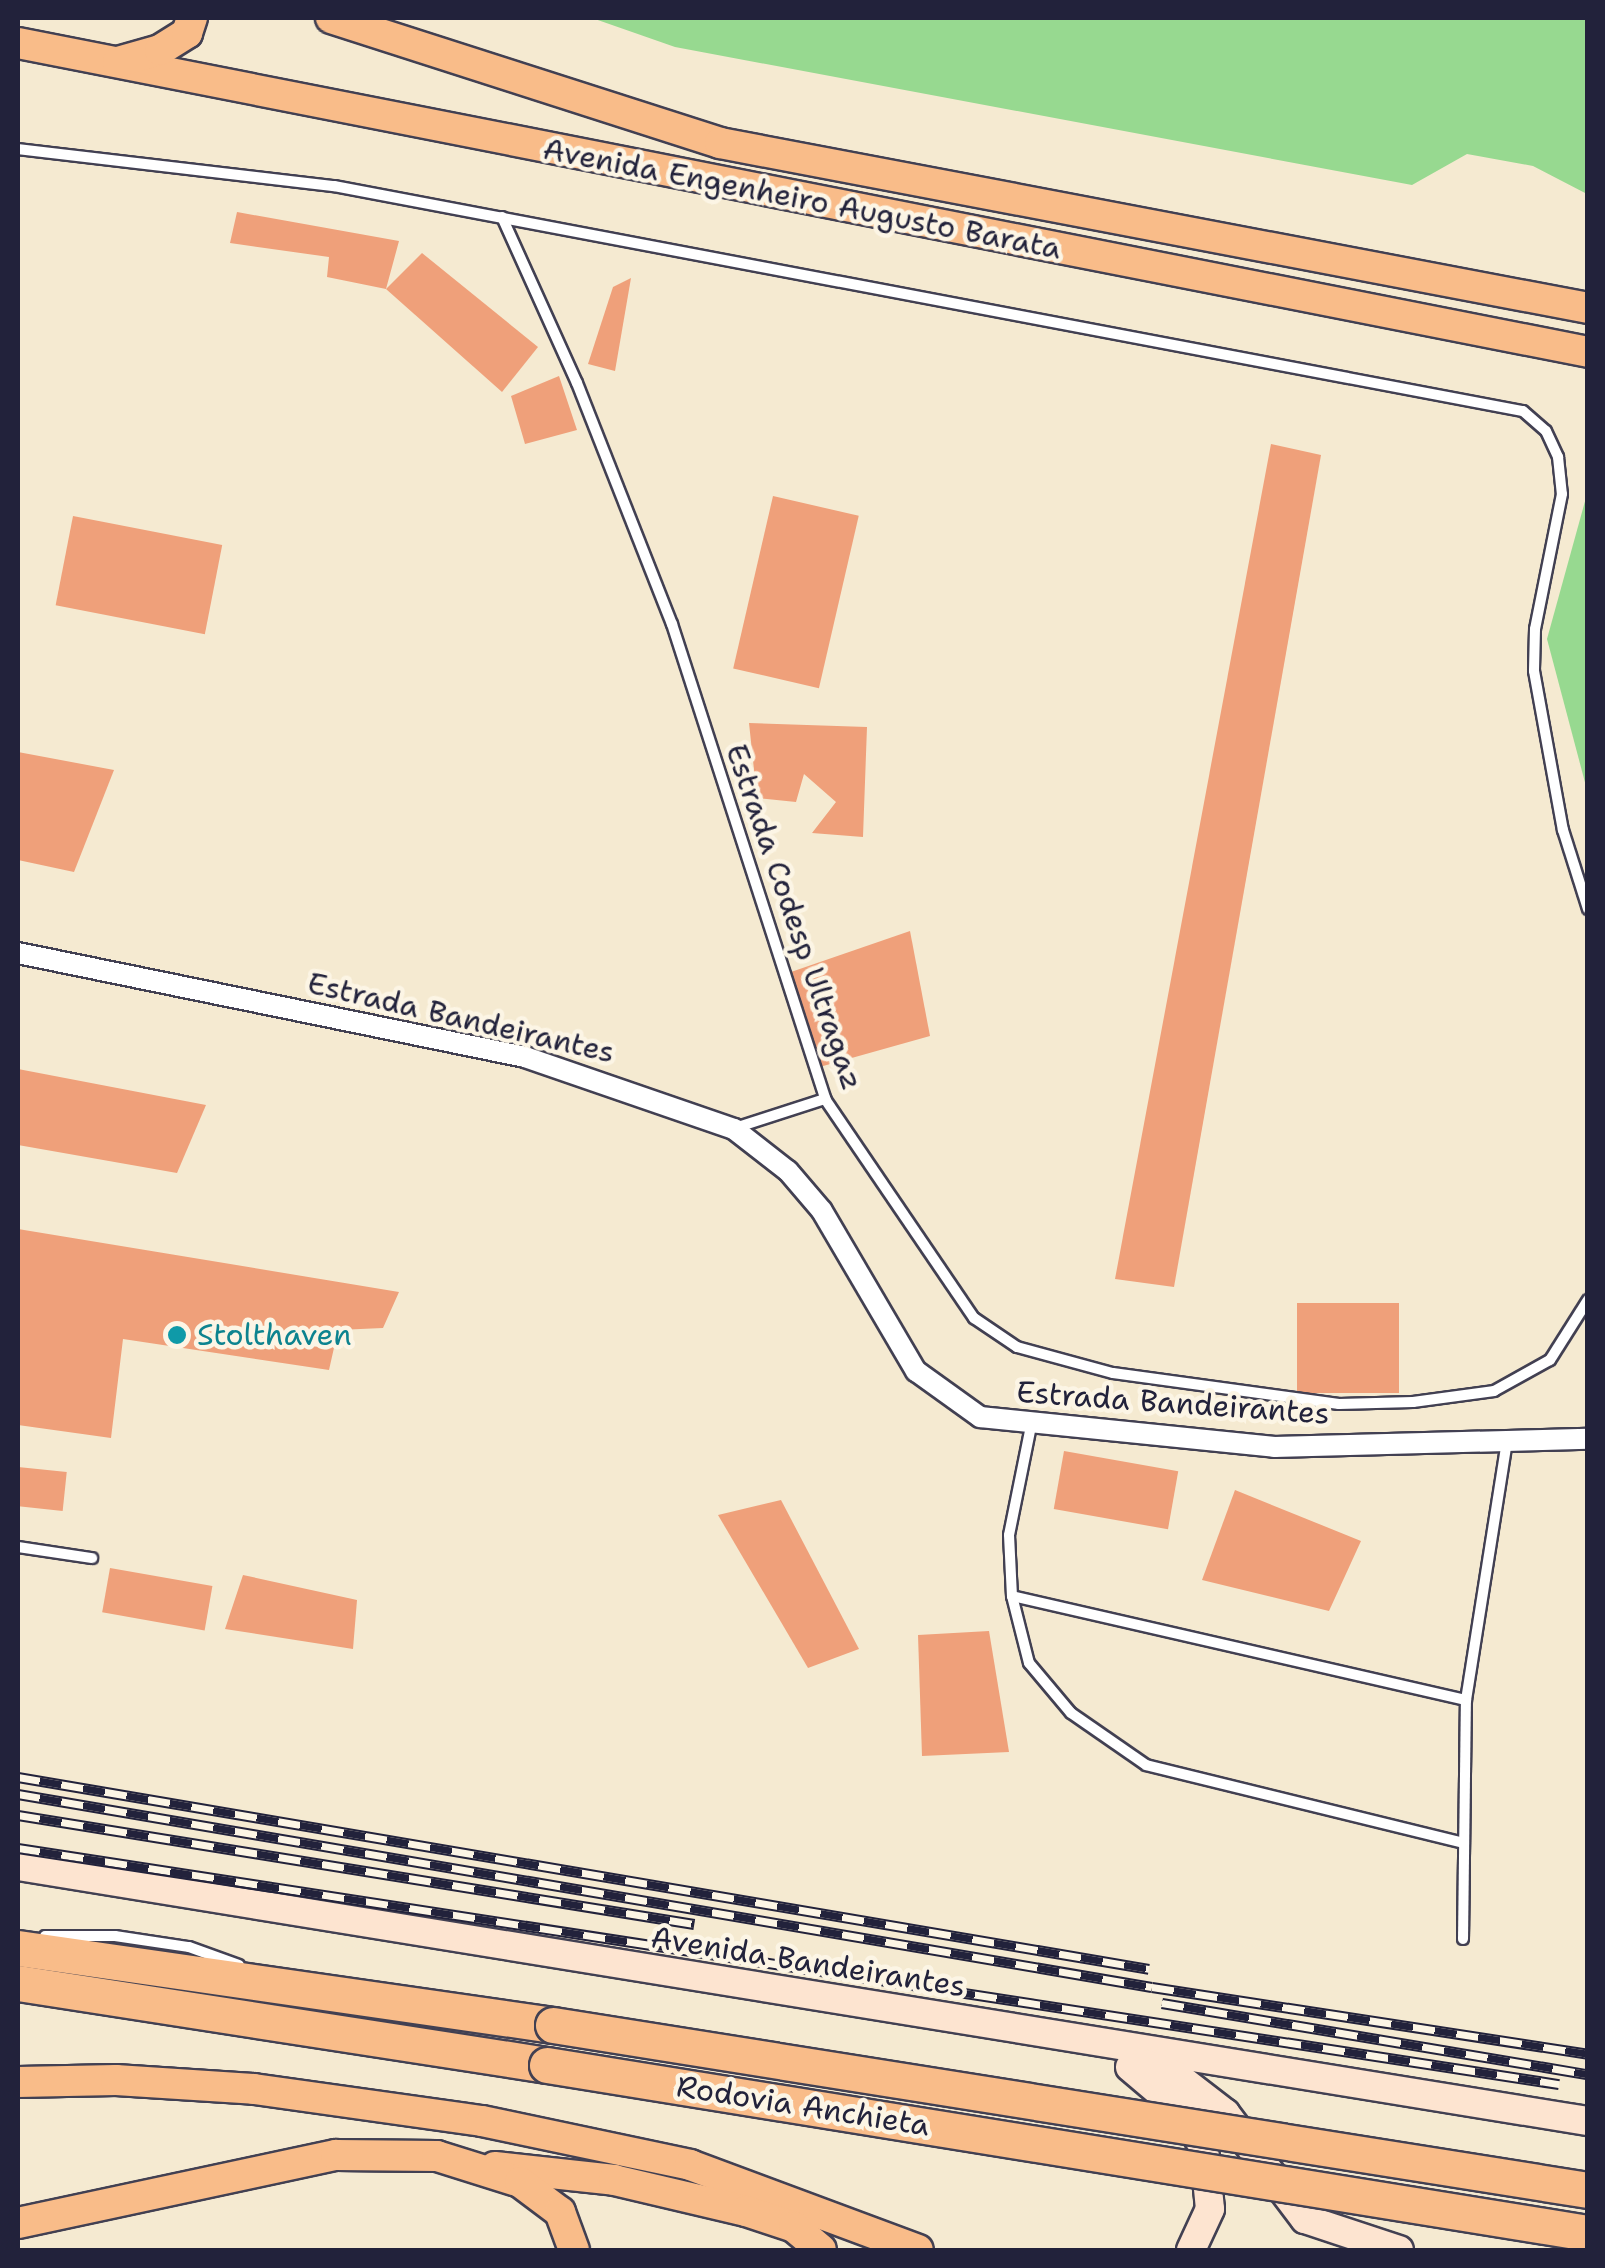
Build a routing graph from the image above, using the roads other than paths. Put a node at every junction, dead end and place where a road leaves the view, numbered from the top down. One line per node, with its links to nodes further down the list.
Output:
1 (192, 18): 4 (main road)
2 (331, 18): 7 (main road, Avenida Engenheiro Augusto Barata)
3 (18, 43): 4 (main road, Avenida Engenheiro Augusto Barata)
4 (110, 64): 8 (main road, Avenida Engenheiro Augusto Barata)
5 (18, 149): 6 (lane)
6 (502, 217): 9 (lane); 11 (lane, Estrada Codesp Ultragaz)
7 (1588, 308)
8 (1588, 352)
9 (1588, 908)
10 (18, 953): 12 (street, Estrada Bandeirantes)
11 (825, 1099): 12 (lane); 13 (lane, Estrada Codesp Ultragaz)
12 (734, 1129): 14 (street, Estrada Bandeirantes)
13 (1588, 1300)
14 (1030, 1426): 16 (street, Estrada Bandeirantes); 19 (lane)
15 (1588, 1439): 16 (street, Estrada Bandeirantes)
16 (1507, 1442): 20 (lane)
17 (18, 1547): 18 (lane)
18 (92, 1558)
19 (1012, 1596): 20 (lane); 21 (lane)
20 (1466, 1700): 21 (lane)
21 (1464, 1843): 24 (lane)
22 (18, 1866): 28 (main road, Avenida Bandeirantes)
23 (18, 1936): 27 (lane)
24 (1463, 1939)
25 (18, 1948): 27 (highway, Rodovia Anchieta)
26 (18, 1983): 34 (highway, Rodovia Anchieta, bridge)
27 (311, 1990): 32 (highway, Rodovia Anchieta, bridge)
28 (1092, 2043): 30 (main road, Avenida Bandeirantes); 38 (main road); 39 (main road)
29 (27, 2079): 37 (main road)
30 (1588, 2120)
31 (485, 2166): 33 (main road); 35 (main road); 36 (main road)
32 (1588, 2190)
33 (18, 2222)
34 (1588, 2232)
35 (574, 2250)
36 (821, 2250)
37 (918, 2250)
38 (1191, 2250)
39 (1399, 2250)

